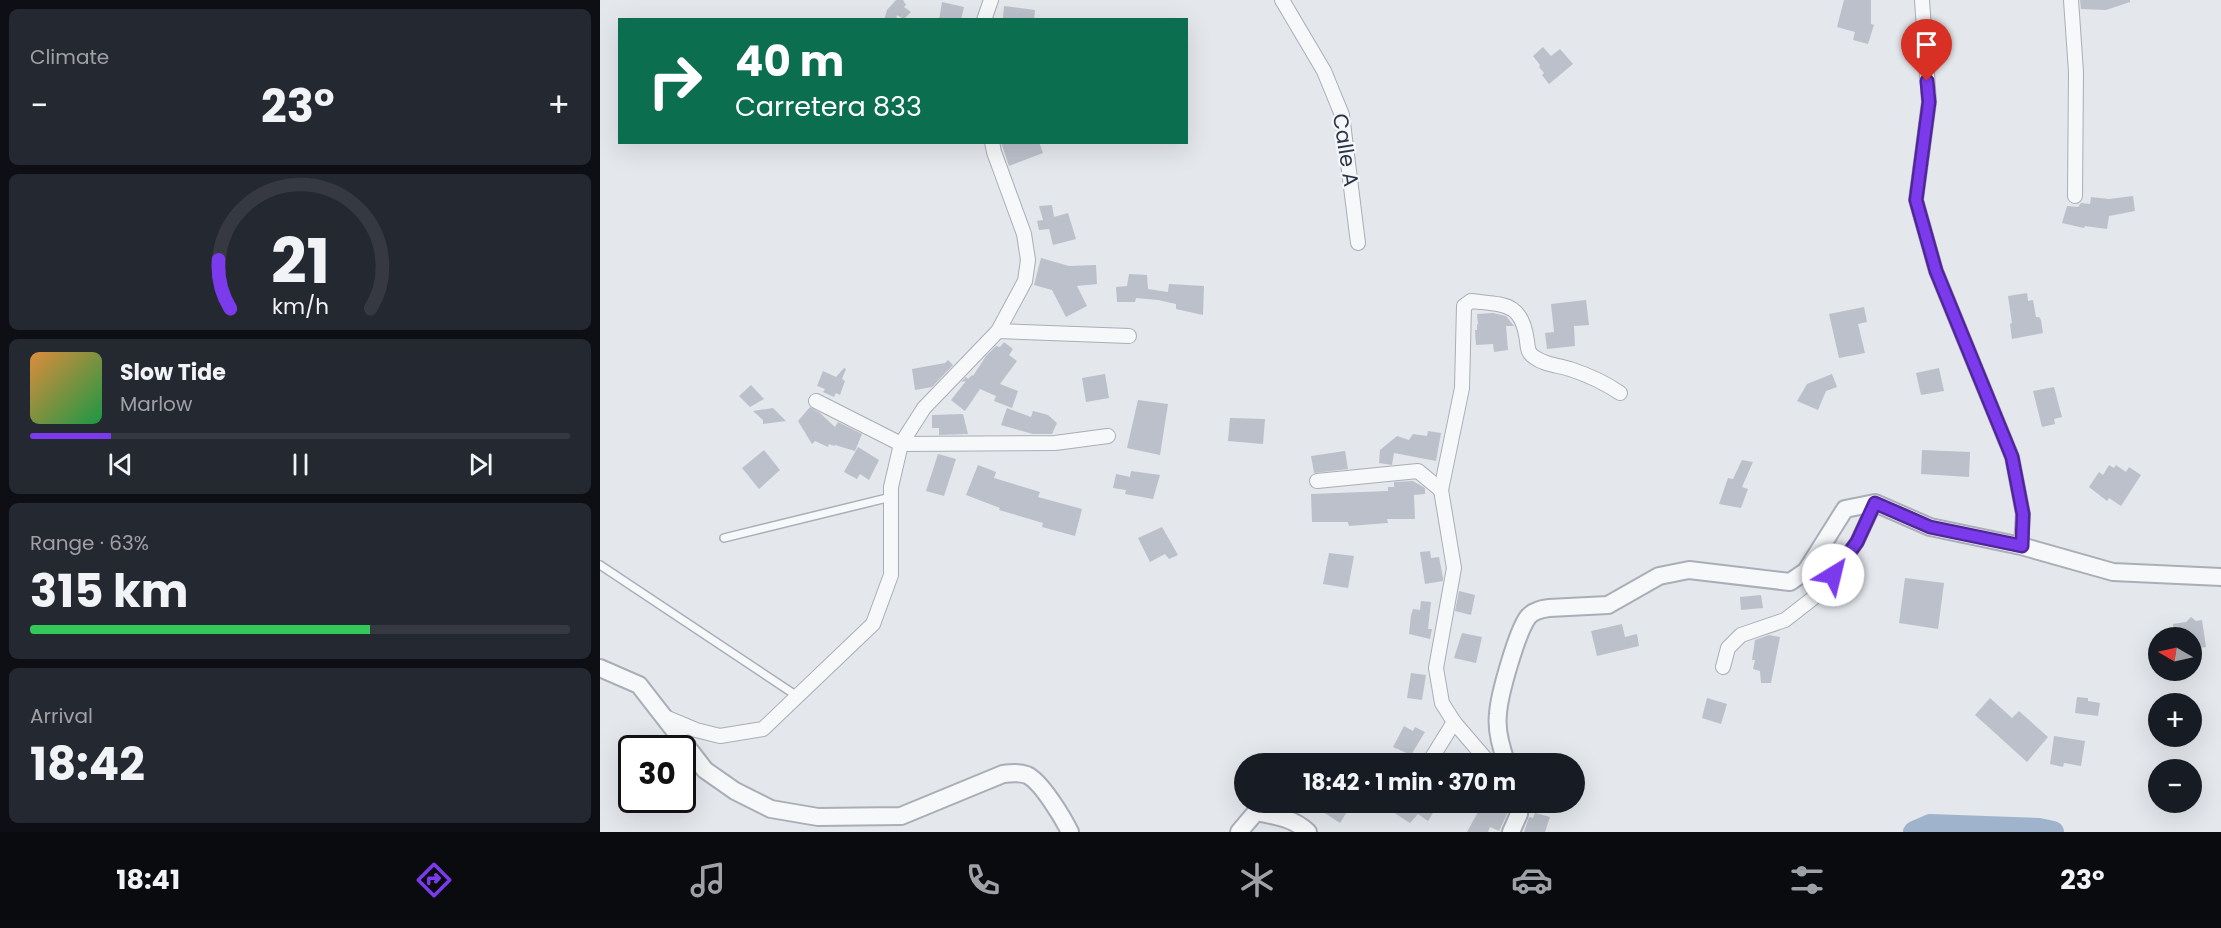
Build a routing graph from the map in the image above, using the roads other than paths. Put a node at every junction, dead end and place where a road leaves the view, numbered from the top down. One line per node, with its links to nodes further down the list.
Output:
1 (991, 0): 5 (street)
2 (1282, 0): 8 (street, Calle A)
3 (1922, 0): 20 (street)
4 (2071, 0): 7 (street)
5 (985, 18)
6 (992, 144): 9 (street)
7 (2074, 196)
8 (1358, 243)
9 (998, 331): 10 (street); 14 (street)
10 (1129, 336)
11 (1620, 393): 16 (street)
12 (816, 401): 14 (street)
13 (1108, 436): 14 (street)
14 (901, 444): 17 (street)
15 (1317, 481): 16 (street)
16 (1441, 490): 27 (street)
17 (891, 497): 19 (lane); 25 (street)
18 (1875, 503): 20 (street); 23 (street); 30 (street)
19 (724, 538)
20 (2022, 546): 22 (street)
21 (600, 565): 25 (lane)
22 (2221, 577)
23 (1723, 666)
24 (600, 668): 26 (street)
25 (797, 696): 26 (street)
26 (665, 717): 32 (street)
27 (1454, 722): 28 (street); 29 (street)
28 (1435, 753)
29 (1481, 753)
30 (1502, 753)
31 (1519, 813): 35 (street)
32 (1070, 832)
33 (1239, 832): 34 (street)
34 (1308, 832)
35 (1511, 832)

